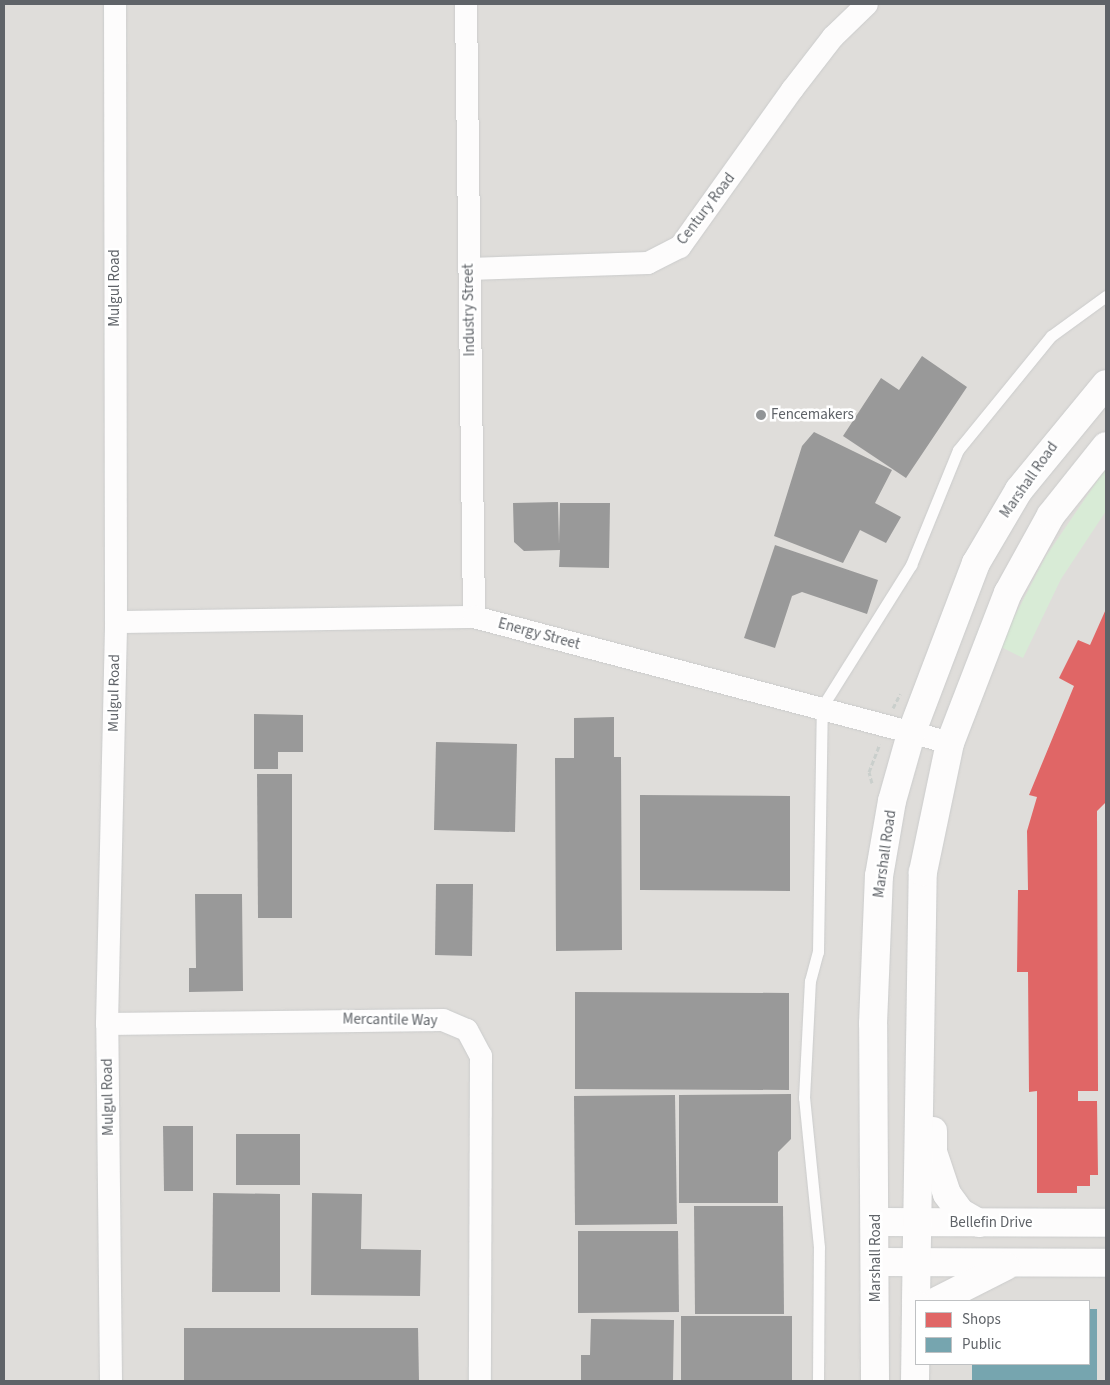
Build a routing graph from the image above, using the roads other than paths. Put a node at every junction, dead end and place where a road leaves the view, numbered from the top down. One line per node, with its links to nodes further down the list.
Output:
1 (115, 4): 9 (street, Mulgul Road)
2 (466, 4): 4 (street, Industry Street)
3 (868, 4): 4 (street, Century Road)
4 (469, 268): 8 (street, Industry Street)
5 (1106, 296): 10 (lane)
6 (1106, 384): 11 (main road, Marshall Road)
7 (1106, 446): 12 (main road)
8 (474, 617): 9 (street, Energy Street); 10 (street, Energy Street)
9 (116, 622): 14 (street, Mulgul Road)
10 (822, 707): 11 (street, Energy Street); 28 (lane)
11 (910, 734): 12 (street, Energy Street); 15 (main road, Marshall Road)
12 (950, 743): 13 (main road)
13 (921, 936): 16 (main road); 17 (main road)
14 (107, 1024): 26 (street, Mulgul Road); 27 (street, Mercantile Way)
15 (876, 1222): 16 (main road, Bellefin Drive); 20 (main road, Marshall Road)
16 (918, 1223): 17 (main road, Bellefin Drive); 19 (main road)
17 (980, 1223): 18 (main road, Bellefin Drive)
18 (1106, 1223)
19 (918, 1261): 20 (main road); 21 (main road); 23 (main road)
20 (876, 1262): 29 (main road, Marshall Road)
21 (1017, 1262): 22 (main road); 24 (main road)
22 (1106, 1263)
23 (916, 1300)
24 (939, 1300)
25 (915, 1365): 30 (main road)
26 (111, 1381)
27 (480, 1381)
28 (818, 1381)
29 (875, 1381)
30 (915, 1381)

